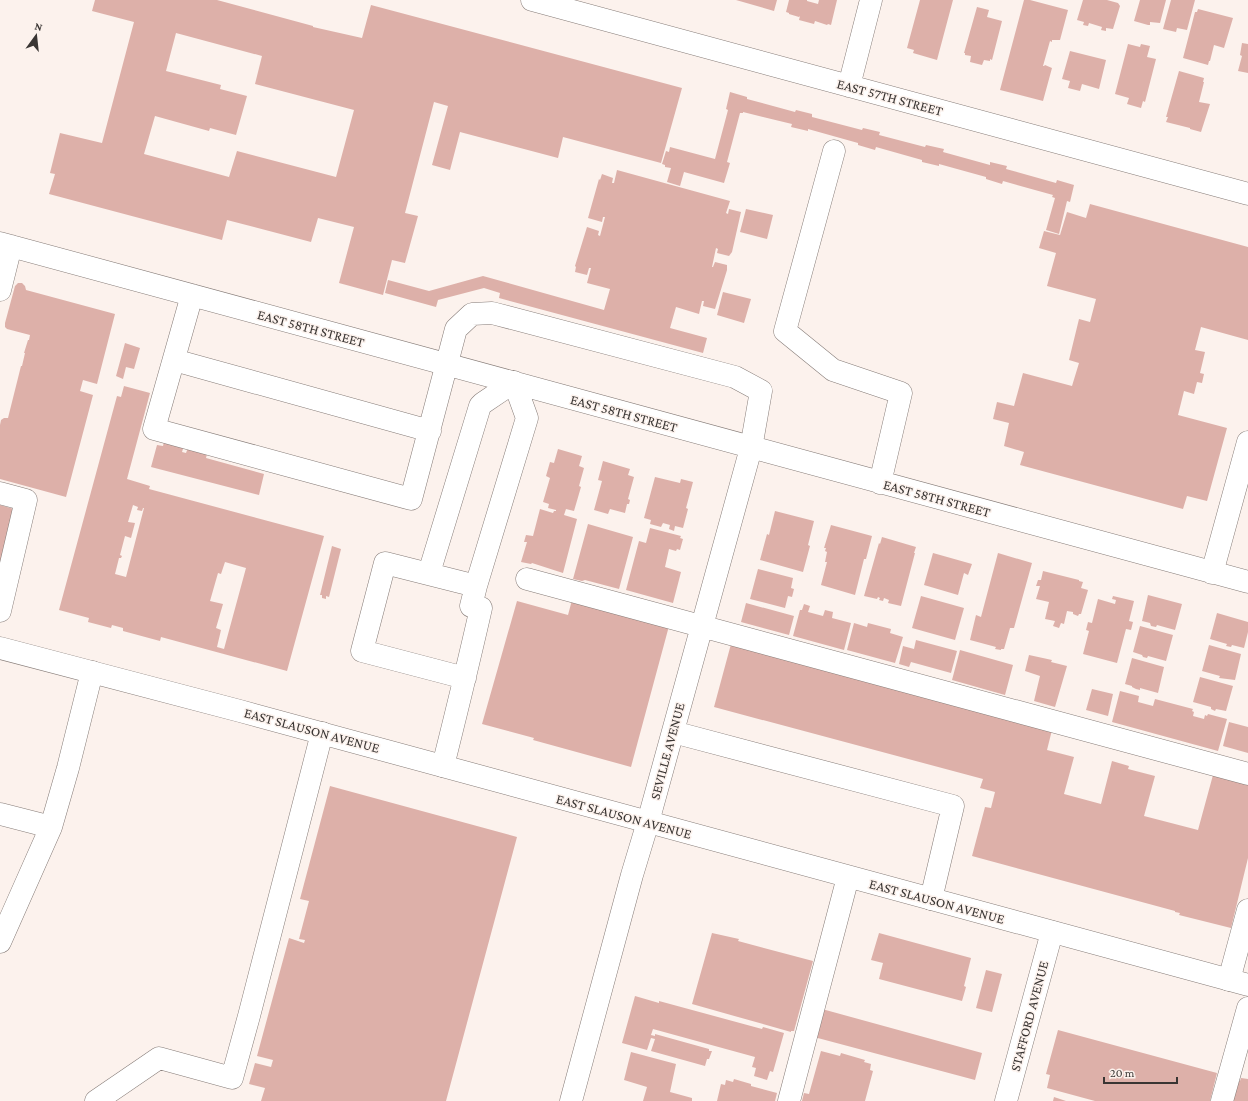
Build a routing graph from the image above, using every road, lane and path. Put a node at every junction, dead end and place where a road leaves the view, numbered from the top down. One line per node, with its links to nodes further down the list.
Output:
1 (532, 0): 3 (street, EAST 57TH STREET)
2 (871, 0): 3 (street)
3 (849, 86): 5 (street, EAST 57TH STREET)
4 (834, 151): 15 (street)
5 (1248, 194)
6 (6, 245): 7 (street); 8 (street, EAST 58TH STREET)
7 (0, 290)
8 (192, 295): 9 (street); 10 (street, EAST 58TH STREET)
9 (174, 360): 12 (street); 12 (street)
10 (447, 364): 11 (street, EAST 58TH STREET); 12 (street); 14 (street, SEVILLE AVENUE)
11 (514, 382): 14 (street, EAST 58TH STREET); 18 (street); 21 (street)
12 (430, 431)
13 (1248, 442): 17 (street)
14 (751, 448): 15 (street, EAST 58TH STREET); 23 (street, SEVILLE AVENUE)
15 (880, 483): 17 (street, EAST 58TH STREET)
16 (0, 493): 22 (street)
17 (1212, 573): 20 (street, EAST 58TH STREET)
18 (429, 574): 21 (street); 26 (street)
19 (527, 579): 23 (street)
20 (1248, 582)
21 (476, 586): 26 (street)
22 (0, 611)
23 (701, 626): 27 (street, SEVILLE AVENUE); 30 (street)
24 (0, 648): 25 (street, EAST SLAUSON AVENUE)
25 (92, 672): 28 (street, EAST SLAUSON AVENUE); 33 (street)
26 (465, 678): 29 (street)
27 (673, 732): 32 (street, SEVILLE AVENUE); 35 (street)
28 (322, 733): 29 (street, EAST SLAUSON AVENUE); 41 (street)
29 (442, 766): 32 (street, EAST SLAUSON AVENUE)
30 (1248, 774)
31 (0, 814): 33 (street)
32 (648, 822): 34 (street, EAST SLAUSON AVENUE); 42 (street, SEVILLE AVENUE)
33 (51, 826): 38 (street)
34 (848, 877): 35 (street, EAST SLAUSON AVENUE); 43 (street)
35 (931, 899): 37 (street, EAST SLAUSON AVENUE)
36 (1248, 910): 39 (street)
37 (1052, 932): 39 (street, EAST SLAUSON AVENUE); 44 (street, STAFFORD AVENUE)
38 (0, 942)
39 (1238, 983)
40 (1248, 1008): 45 (street)
41 (96, 1101)
42 (571, 1101)
43 (789, 1101)
44 (1006, 1101)
45 (1222, 1101)

